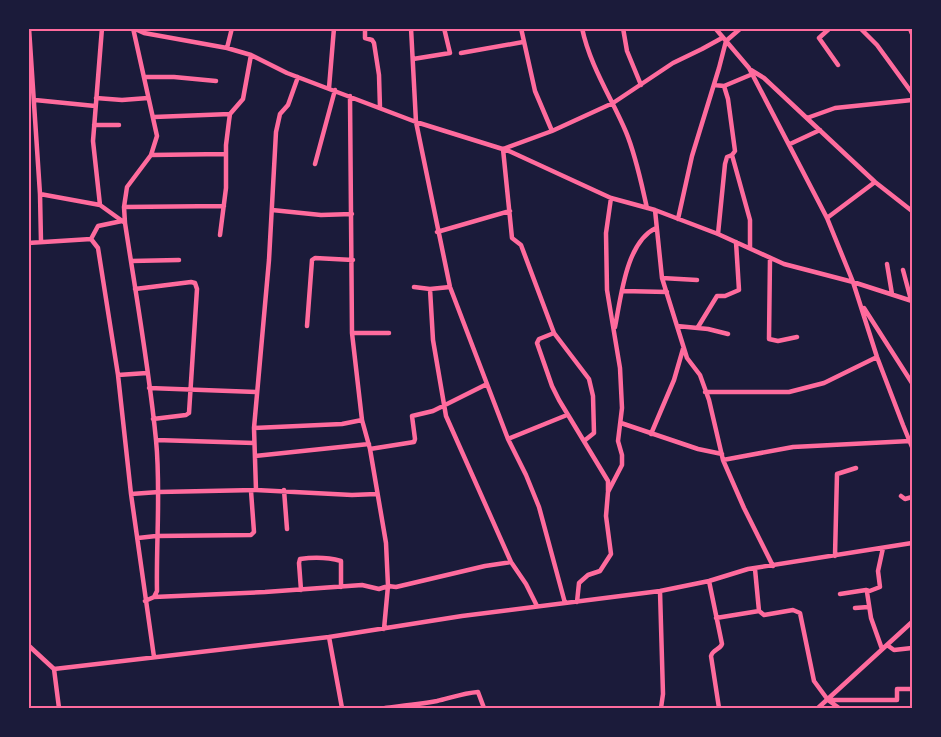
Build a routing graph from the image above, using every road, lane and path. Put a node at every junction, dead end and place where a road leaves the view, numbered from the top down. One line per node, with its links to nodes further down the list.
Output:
1 (29, 28): 37 (street)
2 (102, 28): 35 (street)
3 (133, 28): 20 (street); 27 (street)
4 (232, 28): 20 (street)
5 (334, 28): 32 (street)
6 (365, 28): 41 (street)
7 (411, 28): 23 (street)
8 (444, 28): 23 (street)
9 (521, 28): 19 (street)
10 (582, 28): 39 (street)
11 (623, 28): 29 (street)
12 (715, 28): 18 (street)
13 (741, 28): 18 (street)
14 (830, 28): 24 (street)
15 (860, 28): 33 (street)
16 (910, 28): 17 (street)
17 (912, 33)
18 (724, 39): 25 (street); 29 (street); 30 (street)
19 (523, 42): 21 (street); 49 (street)
20 (227, 48): 22 (street)
21 (461, 53)
22 (251, 55): 26 (street); 42 (street)
23 (412, 59): 45 (street)
24 (838, 64)
25 (752, 71): 31 (street); 44 (street); 50 (street)
26 (298, 76): 32 (street); 63 (street)
27 (144, 77): 28 (street); 36 (street)
28 (216, 81)
29 (641, 85): 39 (street)
30 (714, 85): 31 (street); 69 (street)
31 (724, 86): 54 (street)
32 (332, 89): 34 (street); 55 (street)
33 (912, 93)
34 (350, 96): 41 (street); 67 (street)
35 (96, 98): 36 (street); 40 (street)
36 (148, 98): 43 (street)
37 (35, 100): 40 (street); 57 (street)
38 (912, 100): 44 (street)
39 (613, 103): 49 (street); 62 (street)
40 (95, 106): 46 (street)
41 (380, 108): 45 (street)
42 (230, 114): 43 (street); 52 (street)
43 (154, 117): 53 (street)
44 (807, 118): 48 (street)
45 (416, 122): 51 (street); 72 (street)
46 (94, 125): 47 (street); 59 (street)
47 (119, 125)
48 (820, 130): 50 (street); 56 (street)
49 (552, 131): 51 (street)
50 (790, 144): 68 (street)
51 (503, 149): 58 (street); 65 (street)
52 (225, 154): 53 (street); 60 (street)
53 (151, 155): 61 (street)
54 (732, 156): 73 (street); 79 (street)
55 (315, 164)
56 (875, 182): 66 (street); 68 (street)
57 (40, 194): 59 (street); 76 (street)
58 (611, 198): 62 (street); 101 (street)
59 (100, 205): 70 (street)
60 (224, 206): 61 (street); 74 (street)
61 (124, 207): 70 (street)
62 (647, 208): 64 (street)
63 (272, 210): 67 (street); 115 (street)
64 (655, 210): 69 (street); 71 (street)
65 (510, 211): 72 (street); 104 (street)
66 (912, 211)
67 (352, 214): 82 (street)
68 (828, 218): 88 (street)
69 (678, 219): 73 (street)
70 (123, 222): 75 (street); 83 (street)
71 (656, 228): 86 (street); 93 (street)
72 (437, 232): 90 (street)
73 (718, 234): 77 (street)
74 (220, 235)
75 (91, 239): 76 (street); 110 (street)
76 (41, 242): 78 (street)
77 (736, 242): 79 (street); 100 (street)
78 (28, 243)
79 (750, 247): 80 (street)
80 (770, 258): 88 (street); 106 (street)
81 (179, 260): 83 (street)
82 (353, 260): 98 (street); 102 (street)
83 (131, 261): 91 (street)
84 (887, 264): 95 (street)
85 (903, 270): 96 (street)
86 (662, 279): 87 (street); 94 (street)
87 (697, 280)
88 (853, 282): 95 (street); 97 (street)
89 (414, 287): 92 (street)
90 (450, 287): 92 (street); 112 (street)
91 (135, 289): 109 (street); 114 (street)
92 (430, 289): 117 (street)
93 (622, 291): 94 (street); 101 (street)
94 (667, 292): 99 (street)
95 (892, 294): 96 (street)
96 (912, 300)
97 (861, 304): 108 (street); 111 (street)
98 (307, 326)
99 (677, 326): 100 (street); 107 (street)
100 (698, 327): 105 (street)
101 (614, 330): 121 (street)
102 (352, 333): 103 (street); 120 (street)
103 (389, 333)
104 (554, 333): 118 (street); 126 (street)
105 (728, 334)
106 (797, 337)
107 (684, 346): 116 (street); 123 (street)
108 (877, 357): 116 (street); 128 (street)
109 (147, 373): 110 (street); 113 (street)
110 (118, 375): 137 (street)
111 (912, 383)
112 (487, 384): 117 (street); 124 (street)
113 (149, 388): 114 (street); 119 (street)
114 (190, 389): 115 (street); 119 (street)
115 (256, 392): 122 (street)
116 (705, 392): 131 (street)
117 (442, 405): 129 (street); 147 (street)
118 (567, 416): 124 (street); 126 (street)
119 (153, 419): 125 (street)
120 (362, 420): 122 (street); 129 (street)
121 (621, 423): 123 (street); 136 (street)
122 (254, 428): 127 (street)
123 (651, 434): 131 (street)
124 (508, 439): 160 (street)
125 (156, 440): 127 (street); 135 (street)
126 (584, 441): 136 (street)
127 (254, 443): 130 (street)
128 (911, 444): 131 (street)
129 (369, 447): 130 (street); 138 (street)
130 (255, 456): 133 (street)
131 (722, 457): 148 (street)
132 (856, 468): 146 (street)
133 (254, 490): 134 (street); 135 (street); 142 (street)
134 (284, 490): 138 (street); 141 (street)
135 (159, 492): 137 (street); 142 (street)
136 (608, 492): 159 (street)
137 (131, 494): 143 (street)
138 (376, 494): 151 (street)
139 (901, 496): 140 (street)
140 (912, 497)
141 (286, 529)
142 (156, 536): 143 (street); 157 (street)
143 (138, 538): 158 (street)
144 (912, 543): 145 (street)
145 (883, 548): 146 (street); 155 (street)
146 (835, 556): 148 (street)
147 (511, 562): 151 (street); 161 (street)
148 (772, 566): 149 (street)
149 (755, 569): 150 (street); 164 (street)
150 (709, 581): 154 (street); 165 (street)
151 (388, 586): 152 (street); 167 (street)
152 (341, 587): 153 (street); 153 (street)
153 (301, 590): 157 (street)
154 (660, 591): 159 (street); 183 (street)
155 (869, 591): 156 (street); 162 (street)
156 (840, 594)
157 (154, 597): 158 (street)
158 (146, 601): 173 (street)
159 (577, 602): 160 (street)
160 (565, 603): 161 (street)
161 (537, 606): 167 (street)
162 (868, 607): 163 (street); 172 (street)
163 (855, 608)
164 (759, 611): 165 (street); 176 (street)
165 (716, 618): 184 (street)
166 (912, 622): 170 (street)
167 (384, 629): 168 (street)
168 (329, 637): 173 (street); 179 (street)
169 (28, 645): 174 (street)
170 (887, 645): 171 (street); 172 (street)
171 (912, 648)
172 (882, 650): 176 (street)
173 (154, 657): 174 (street)
174 (54, 669): 178 (street)
175 (912, 689): 176 (street)
176 (828, 700): 185 (street); 186 (street)
177 (433, 702): 180 (street); 181 (street); 182 (street)
178 (59, 708)
179 (342, 708)
180 (385, 708)
181 (434, 708)
182 (484, 708)
183 (661, 708)
184 (719, 708)
185 (818, 708)
186 (839, 708)

